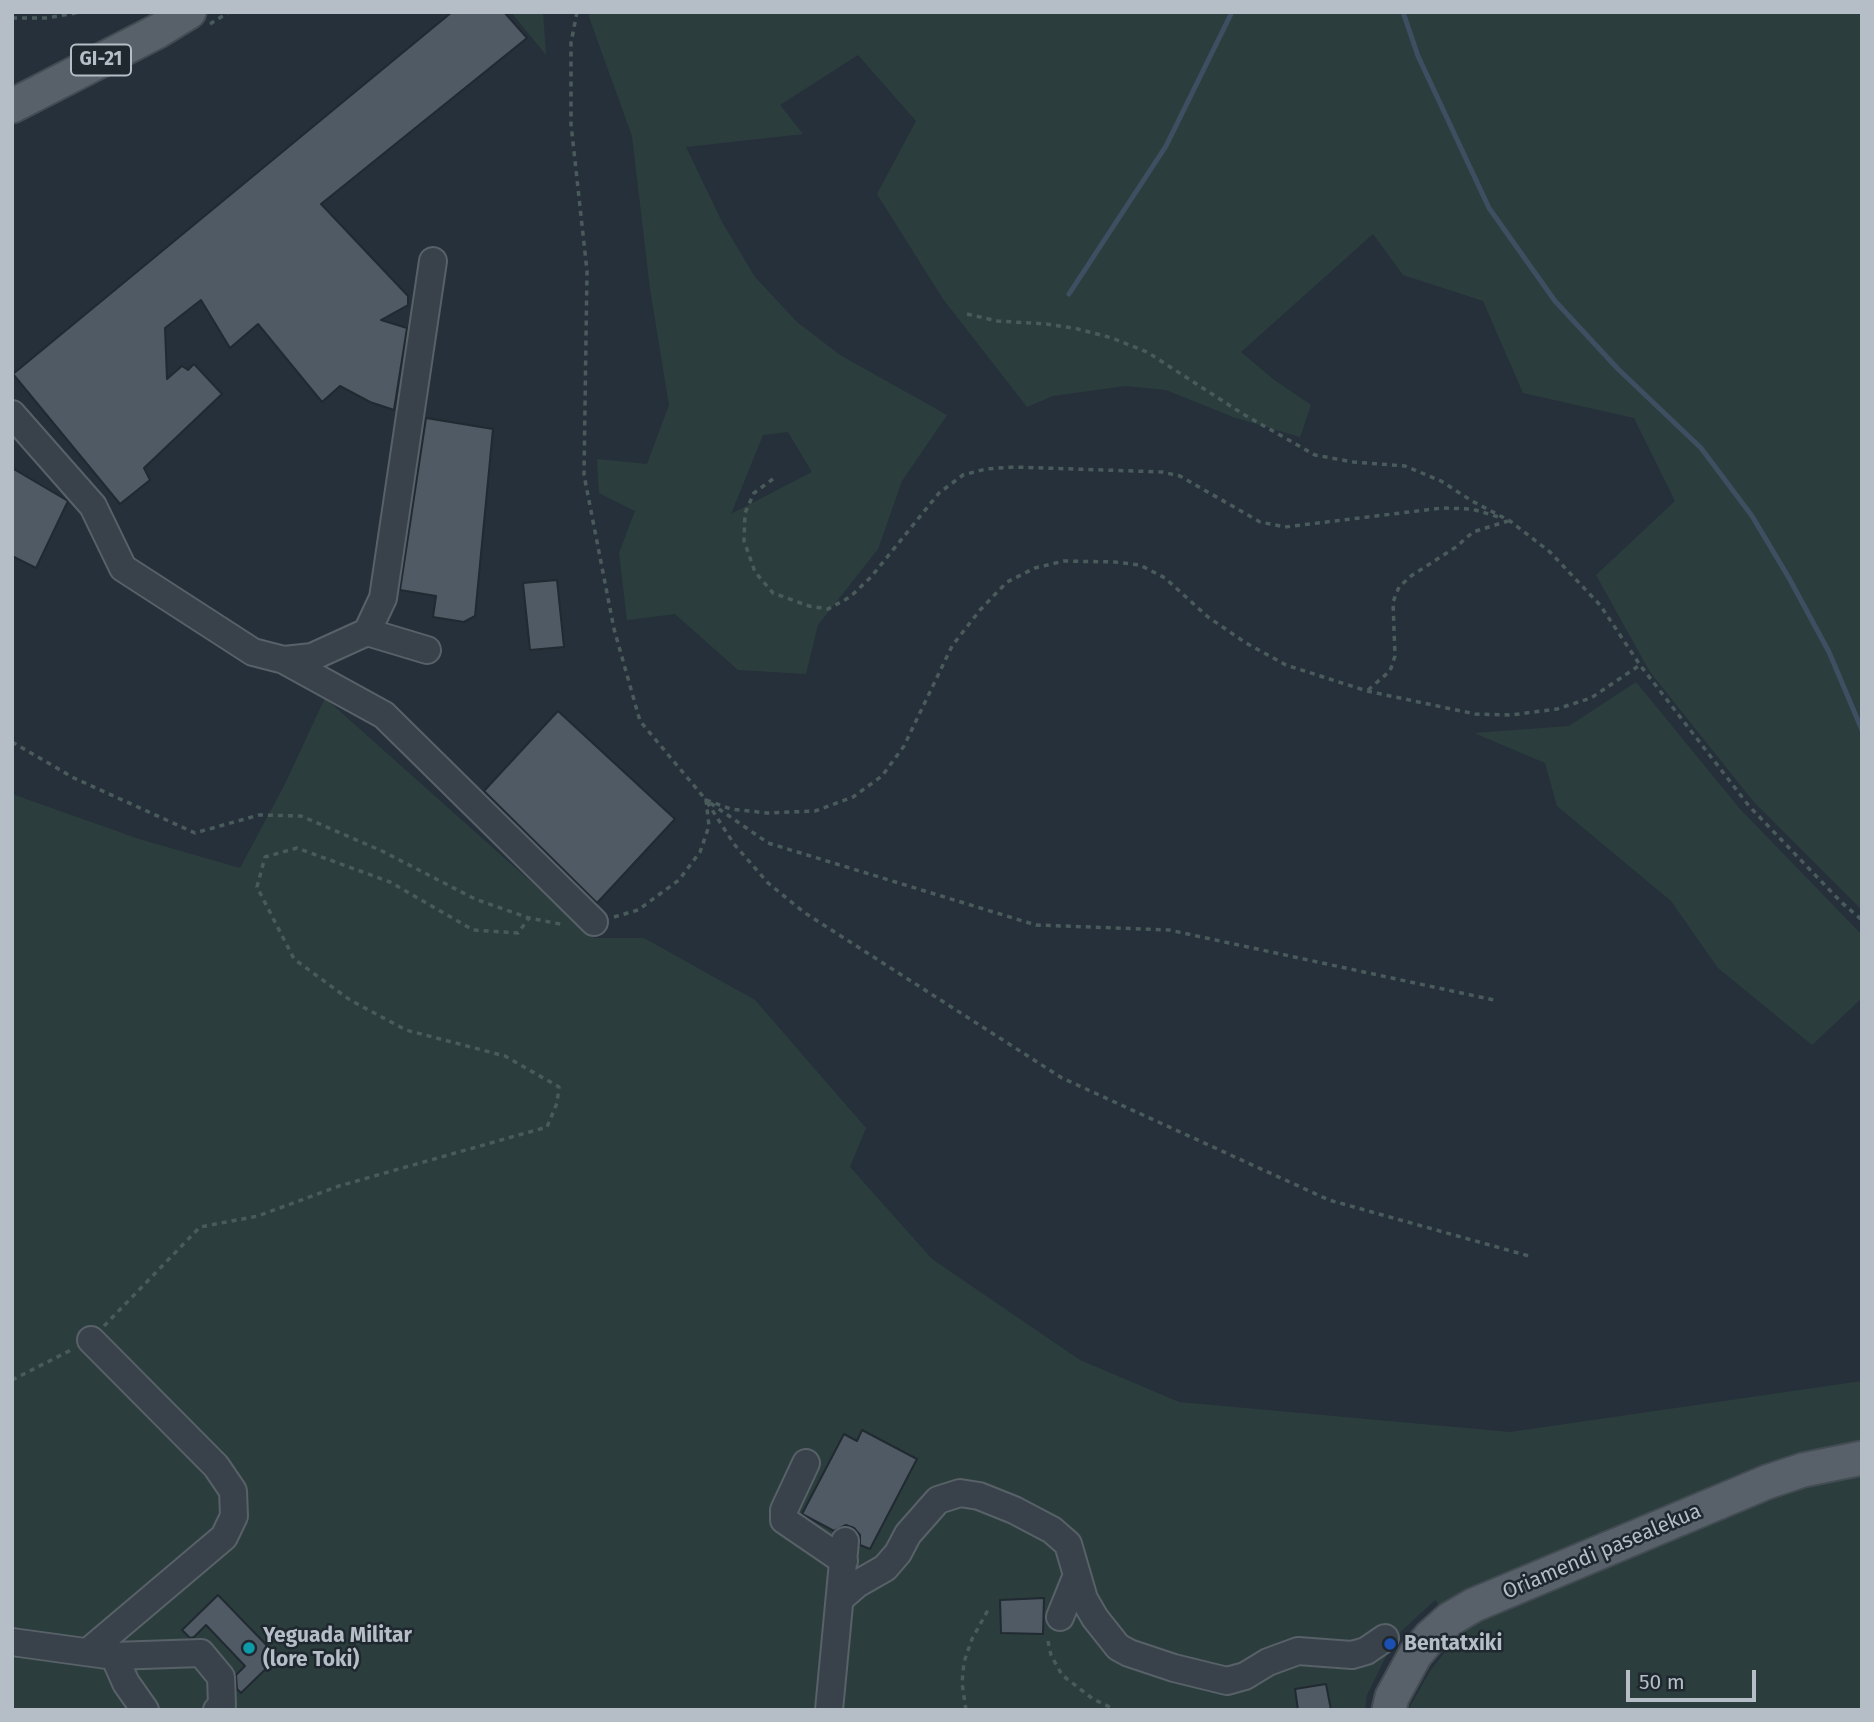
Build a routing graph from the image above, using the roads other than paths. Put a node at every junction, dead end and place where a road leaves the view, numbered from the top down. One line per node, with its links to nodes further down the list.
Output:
1 (189, 12): 2 (main road, GI-21)
2 (12, 106)
3 (433, 261): 5 (lane)
4 (12, 414): 7 (lane)
5 (367, 632): 6 (lane); 7 (lane)
6 (427, 650)
7 (284, 660): 8 (lane)
8 (594, 922)
9 (91, 1340): 17 (lane)
10 (1862, 1458): 21 (main road, Oriamendi pasealekua)
11 (806, 1463): 13 (lane)
12 (1077, 1575): 13 (lane); 14 (lane); 15 (lane)
13 (841, 1598): 20 (lane)
14 (1060, 1617)
15 (1385, 1637)
16 (12, 1642): 17 (lane)
17 (101, 1654): 18 (lane); 19 (lane)
18 (140, 1708)
19 (217, 1710)
20 (829, 1710)
21 (1389, 1710)

